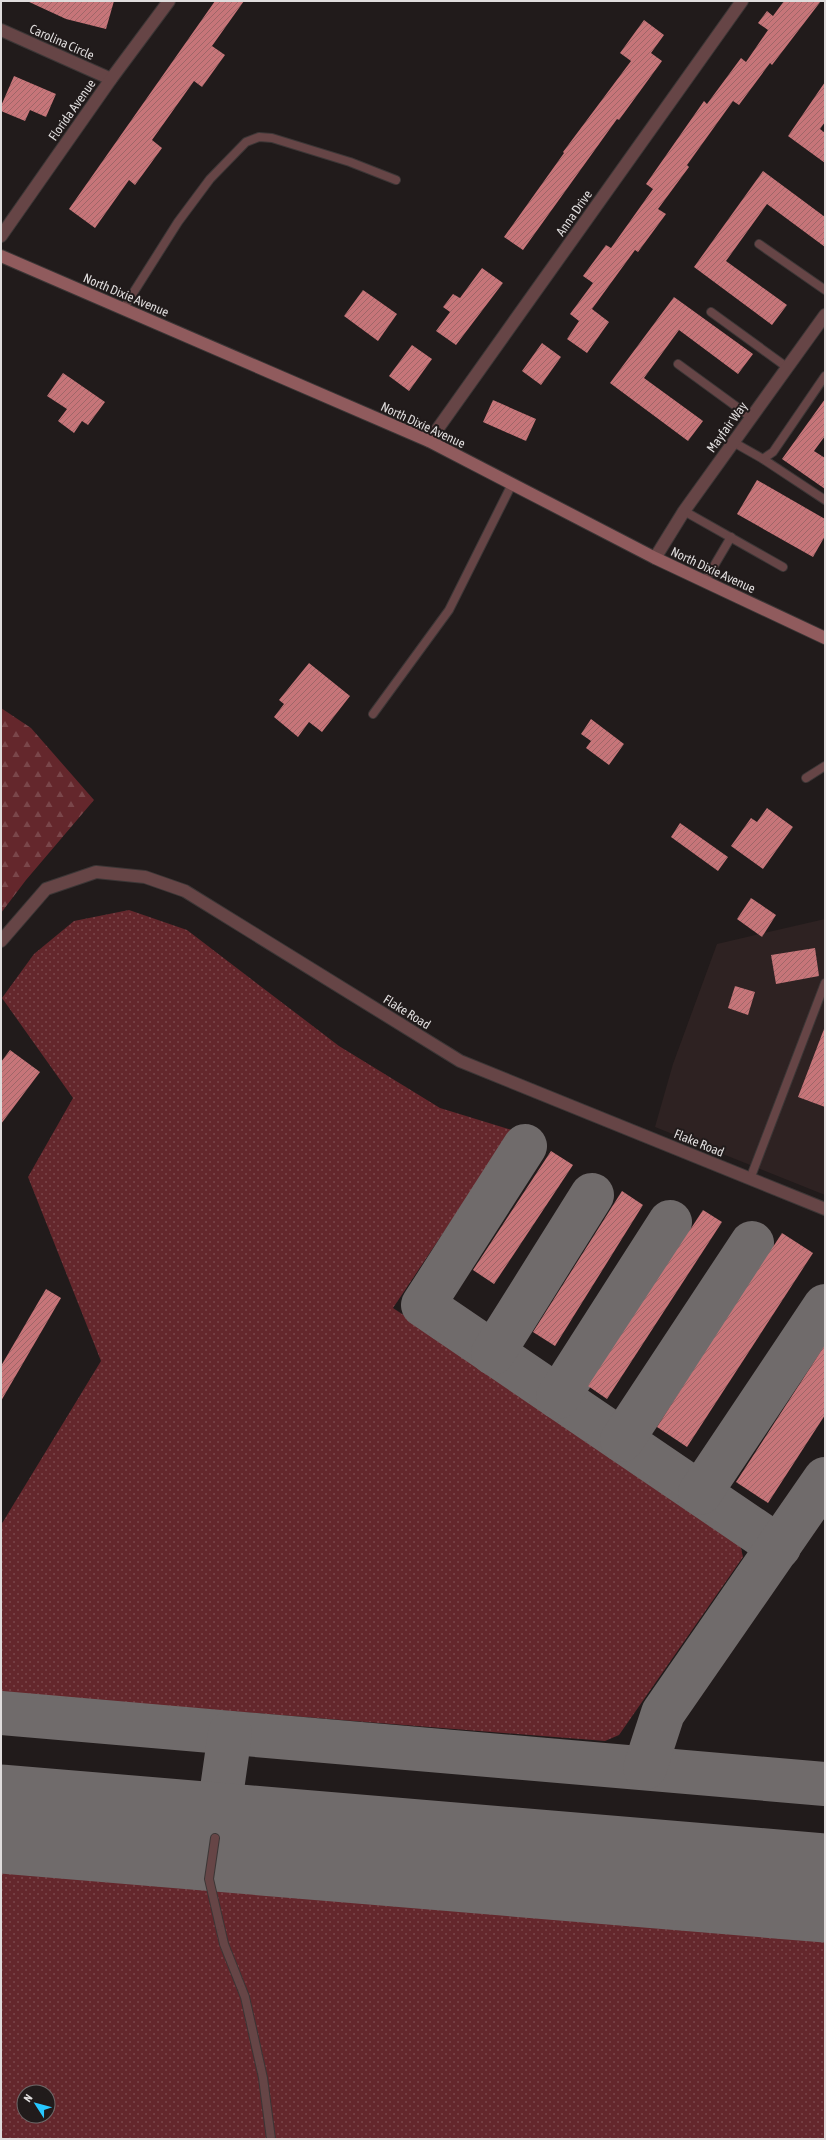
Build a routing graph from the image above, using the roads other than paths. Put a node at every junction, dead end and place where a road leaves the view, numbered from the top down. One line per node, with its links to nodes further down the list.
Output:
1 (168, 1): 4 (street, Florida Avenue)
2 (742, 1): 17 (street, Anna Drive)
3 (1, 30): 4 (street, Carolina Circle)
4 (111, 79): 6 (street, Florida Avenue)
5 (396, 180): 10 (lane)
6 (1, 236)
7 (760, 244): 9 (lane)
8 (1, 256): 10 (street, North Dixie Avenue)
9 (825, 290)
10 (123, 309): 17 (street, North Dixie Avenue)
11 (711, 312): 14 (lane)
12 (825, 315): 14 (street, Mayfair Way)
13 (678, 364): 16 (lane)
14 (788, 368): 16 (street, Mayfair Way)
15 (825, 376): 19 (lane)
16 (752, 418): 18 (street, Mayfair Way)
17 (429, 442): 20 (street, North Dixie Avenue)
18 (733, 442): 19 (lane); 22 (street, Mayfair Way)
19 (763, 459): 21 (lane)
20 (512, 484): 24 (street, North Dixie Avenue); 28 (lane)
21 (825, 500)
22 (684, 511): 23 (lane); 24 (street, Mayfair Way)
23 (731, 537): 25 (lane); 26 (lane)
24 (655, 558): 26 (street, North Dixie Avenue)
25 (783, 567)
26 (705, 582): 27 (street, North Dixie Avenue)
27 (825, 638)
28 (373, 714)
29 (825, 766): 30 (lane)
30 (806, 778)
31 (1, 941): 33 (street, Flake Road)
32 (825, 983): 33 (lane)
33 (750, 1179): 34 (street, Flake Road)
34 (825, 1209)
35 (215, 1838): 36 (lane)
36 (271, 2139)

